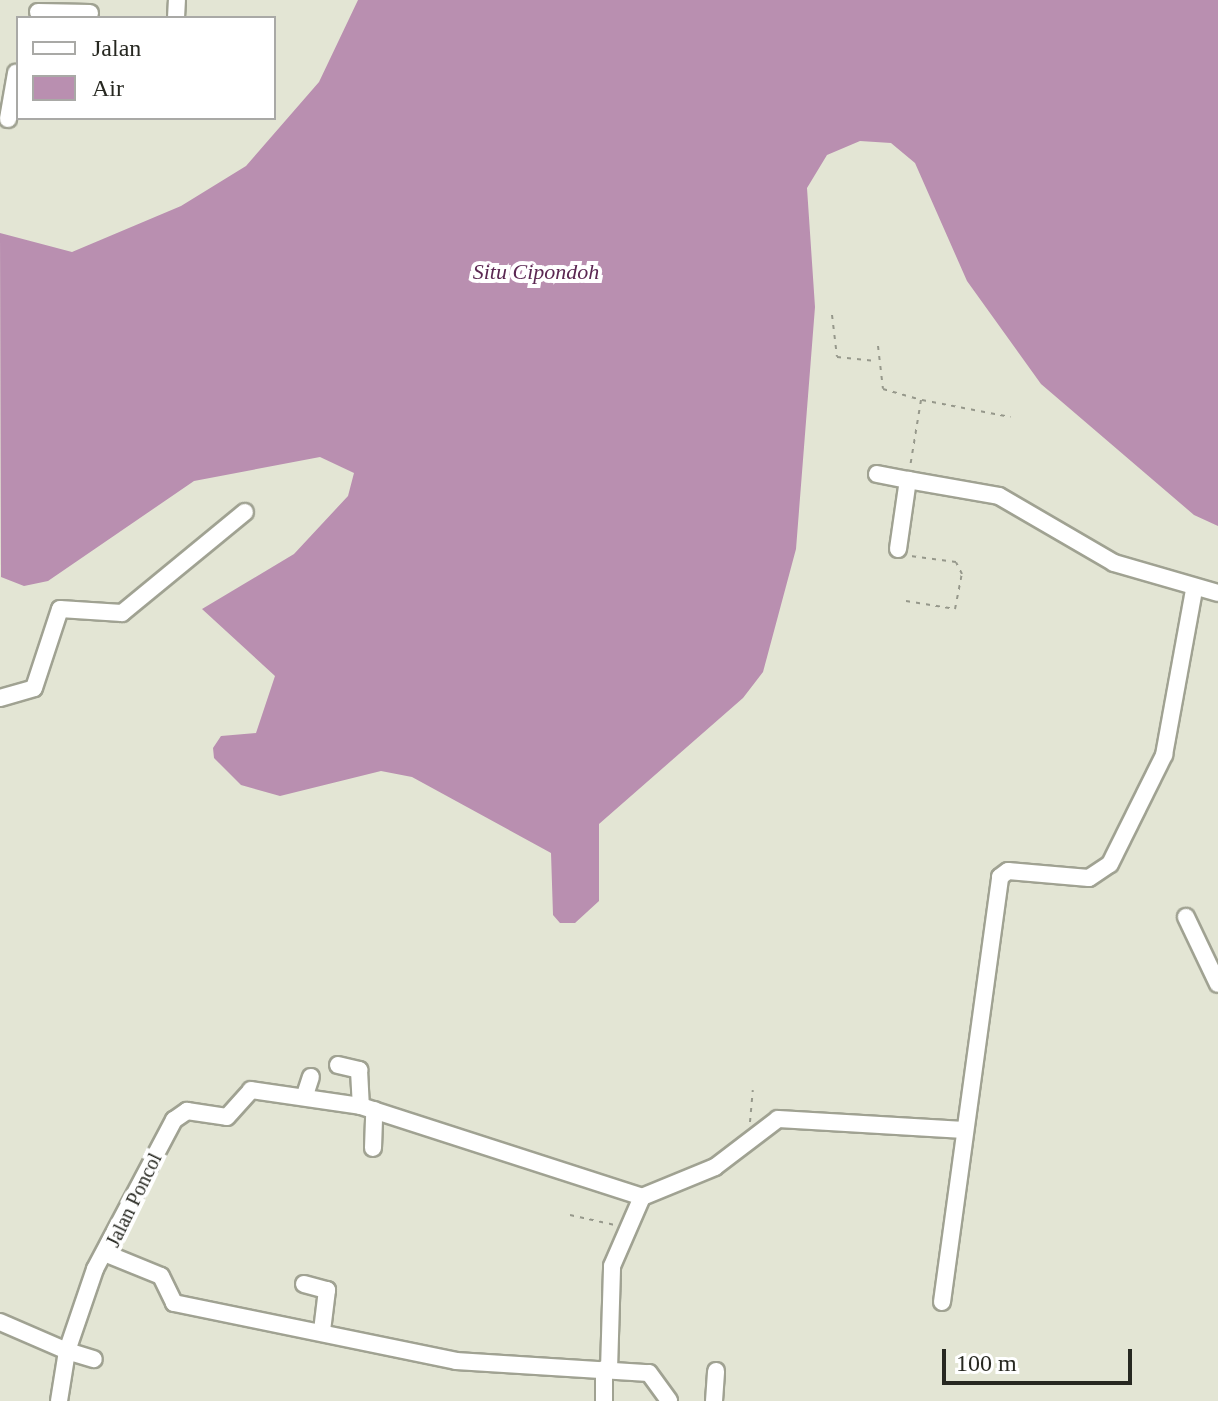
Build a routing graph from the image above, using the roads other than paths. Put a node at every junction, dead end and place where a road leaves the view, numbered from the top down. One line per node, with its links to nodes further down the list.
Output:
1 (90, 10): 2 (street)
2 (38, 12)
3 (11, 73): 4 (street)
4 (15, 100): 5 (street)
5 (8, 119)
6 (877, 474): 7 (street)
7 (908, 480): 9 (street); 10 (street)
8 (245, 512): 12 (street)
9 (898, 549)
10 (1194, 590): 11 (street); 19 (street)
11 (1218, 593)
12 (0, 698)
13 (1186, 917): 14 (street)
14 (1218, 984)
15 (338, 1065): 18 (street)
16 (311, 1077): 17 (street)
17 (305, 1095): 18 (street); 22 (street, Jalan Poncol)
18 (368, 1108): 20 (street); 21 (street)
19 (965, 1130): 21 (street); 24 (street)
20 (373, 1148)
21 (642, 1197): 29 (street)
22 (107, 1254): 26 (street); 27 (street, Jalan Poncol)
23 (304, 1284): 26 (street)
24 (942, 1302)
25 (0, 1322): 27 (street)
26 (322, 1331): 29 (street)
27 (67, 1351): 28 (street); 31 (street, Jalan Poncol)
28 (94, 1359)
29 (607, 1370): 32 (street); 33 (street)
30 (716, 1371): 34 (street)
31 (59, 1401)
32 (604, 1401)
33 (669, 1401)
34 (714, 1401)

